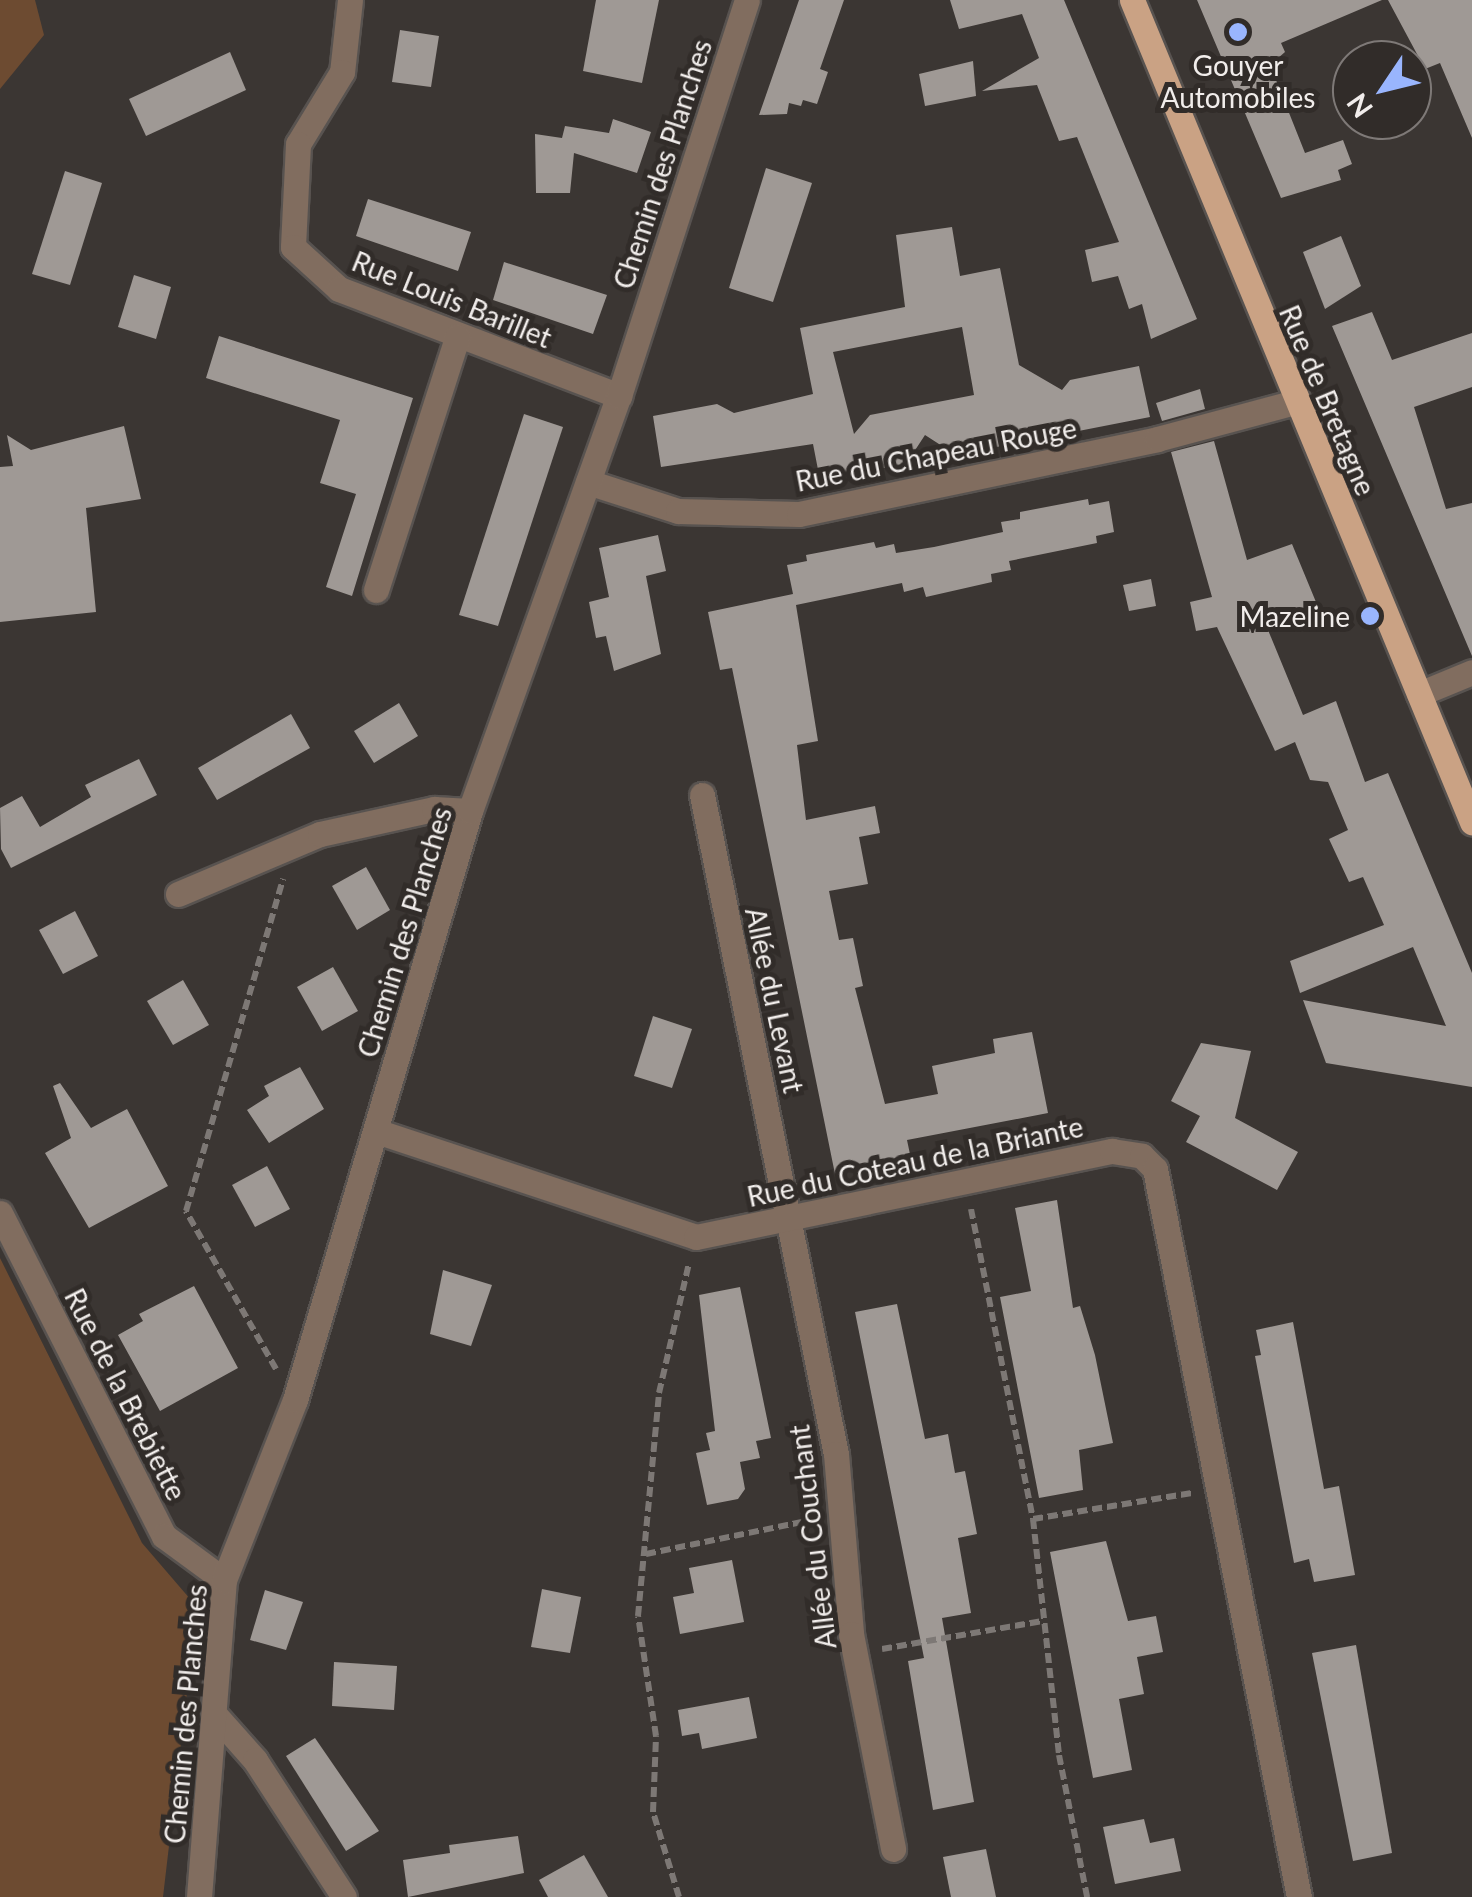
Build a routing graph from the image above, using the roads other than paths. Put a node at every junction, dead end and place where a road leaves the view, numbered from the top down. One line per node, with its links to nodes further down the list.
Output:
1 (350, 0): 4 (street, Rue Louis Barillet)
2 (746, 0): 5 (street, Chemin des Planches)
3 (1132, 0): 6 (main road, Rue de Bretagne)
4 (458, 337): 5 (street, Rue Louis Barillet); 8 (street)
5 (618, 396): 7 (street, Chemin des Planches)
6 (1295, 402): 7 (street, Rue du Chapeau Rouge); 10 (main road, Rue de Bretagne)
7 (588, 482): 12 (street, Chemin des Planches)
8 (376, 590)
9 (1472, 672): 10 (street)
10 (1419, 694): 13 (main road, Rue de Bretagne)
11 (702, 795): 17 (street, Allée du Levant)
12 (470, 811): 14 (street); 15 (street, Chemin des Planches)
13 (1472, 822)
14 (178, 894)
15 (376, 1130): 17 (street, Rue du Coteau de la Briante); 18 (street, Chemin des Planches)
16 (0, 1213): 18 (street, Rue de la Brebiette)
17 (789, 1218): 20 (street, Allée du Couchant); 23 (street, Rue du Coteau de la Briante)
18 (224, 1580): 19 (street, Chemin des Planches)
19 (216, 1716): 21 (street, Chemin des Planches); 22 (street)
20 (893, 1850)
21 (199, 1897)
22 (344, 1897)
23 (1299, 1897)

